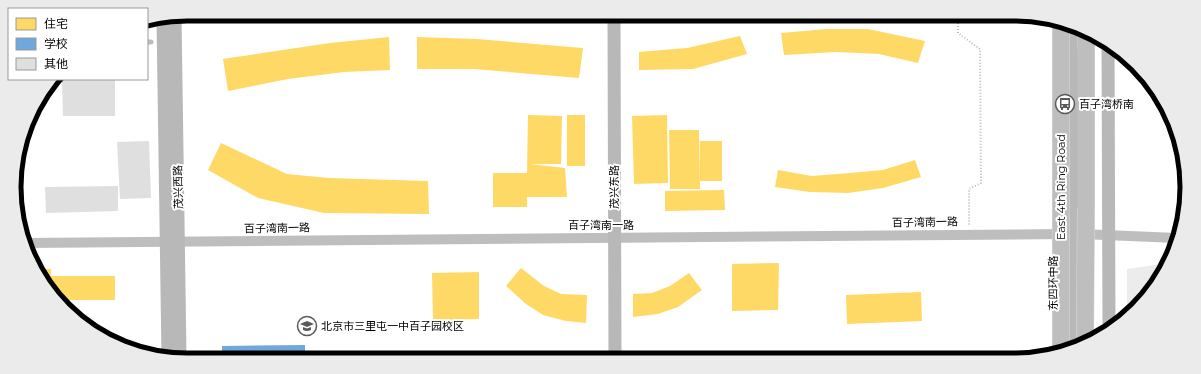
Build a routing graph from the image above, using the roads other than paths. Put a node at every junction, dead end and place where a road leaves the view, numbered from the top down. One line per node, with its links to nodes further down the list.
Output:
1 (175, 21): 16 (main road, 茂兴西路)
2 (614, 21): 14 (main road, 茂兴东路)
3 (162, 23): 16 (main road, 茂兴西路)
4 (1055, 26): 10 (main road, 东四环中路)
5 (1061, 28): 22 (highway, East 4th Ring Road, bridge)
6 (1070, 31): 11 (main road, 东四环中路)
7 (1086, 38): 20 (highway, bridge)
8 (1092, 40): 12 (main road)
9 (1108, 50): 13 (main road)
10 (1053, 233): 11 (street, 百子湾南一路); 14 (street, 百子湾南一路); 23 (main road, 东四环中路)
11 (1071, 234): 12 (street, 百子湾南一路); 21 (main road, 东四环中路)
12 (1092, 234): 13 (street, 百子湾南一路); 19 (main road)
13 (1109, 236): 15 (street, 百子湾南一路); 18 (main road)
14 (615, 237): 16 (street, 百子湾南一路); 26 (main road, 茂兴东路)
15 (1172, 238)
16 (173, 241): 17 (street, 百子湾南一路); 24 (main road, 茂兴西路); 25 (main road, 茂兴西路)
17 (31, 243)
18 (1109, 323)
19 (1092, 334)
20 (1085, 337)
21 (1070, 343)
22 (1061, 346)
23 (1053, 348)
24 (168, 352)
25 (180, 353)
26 (615, 353)

